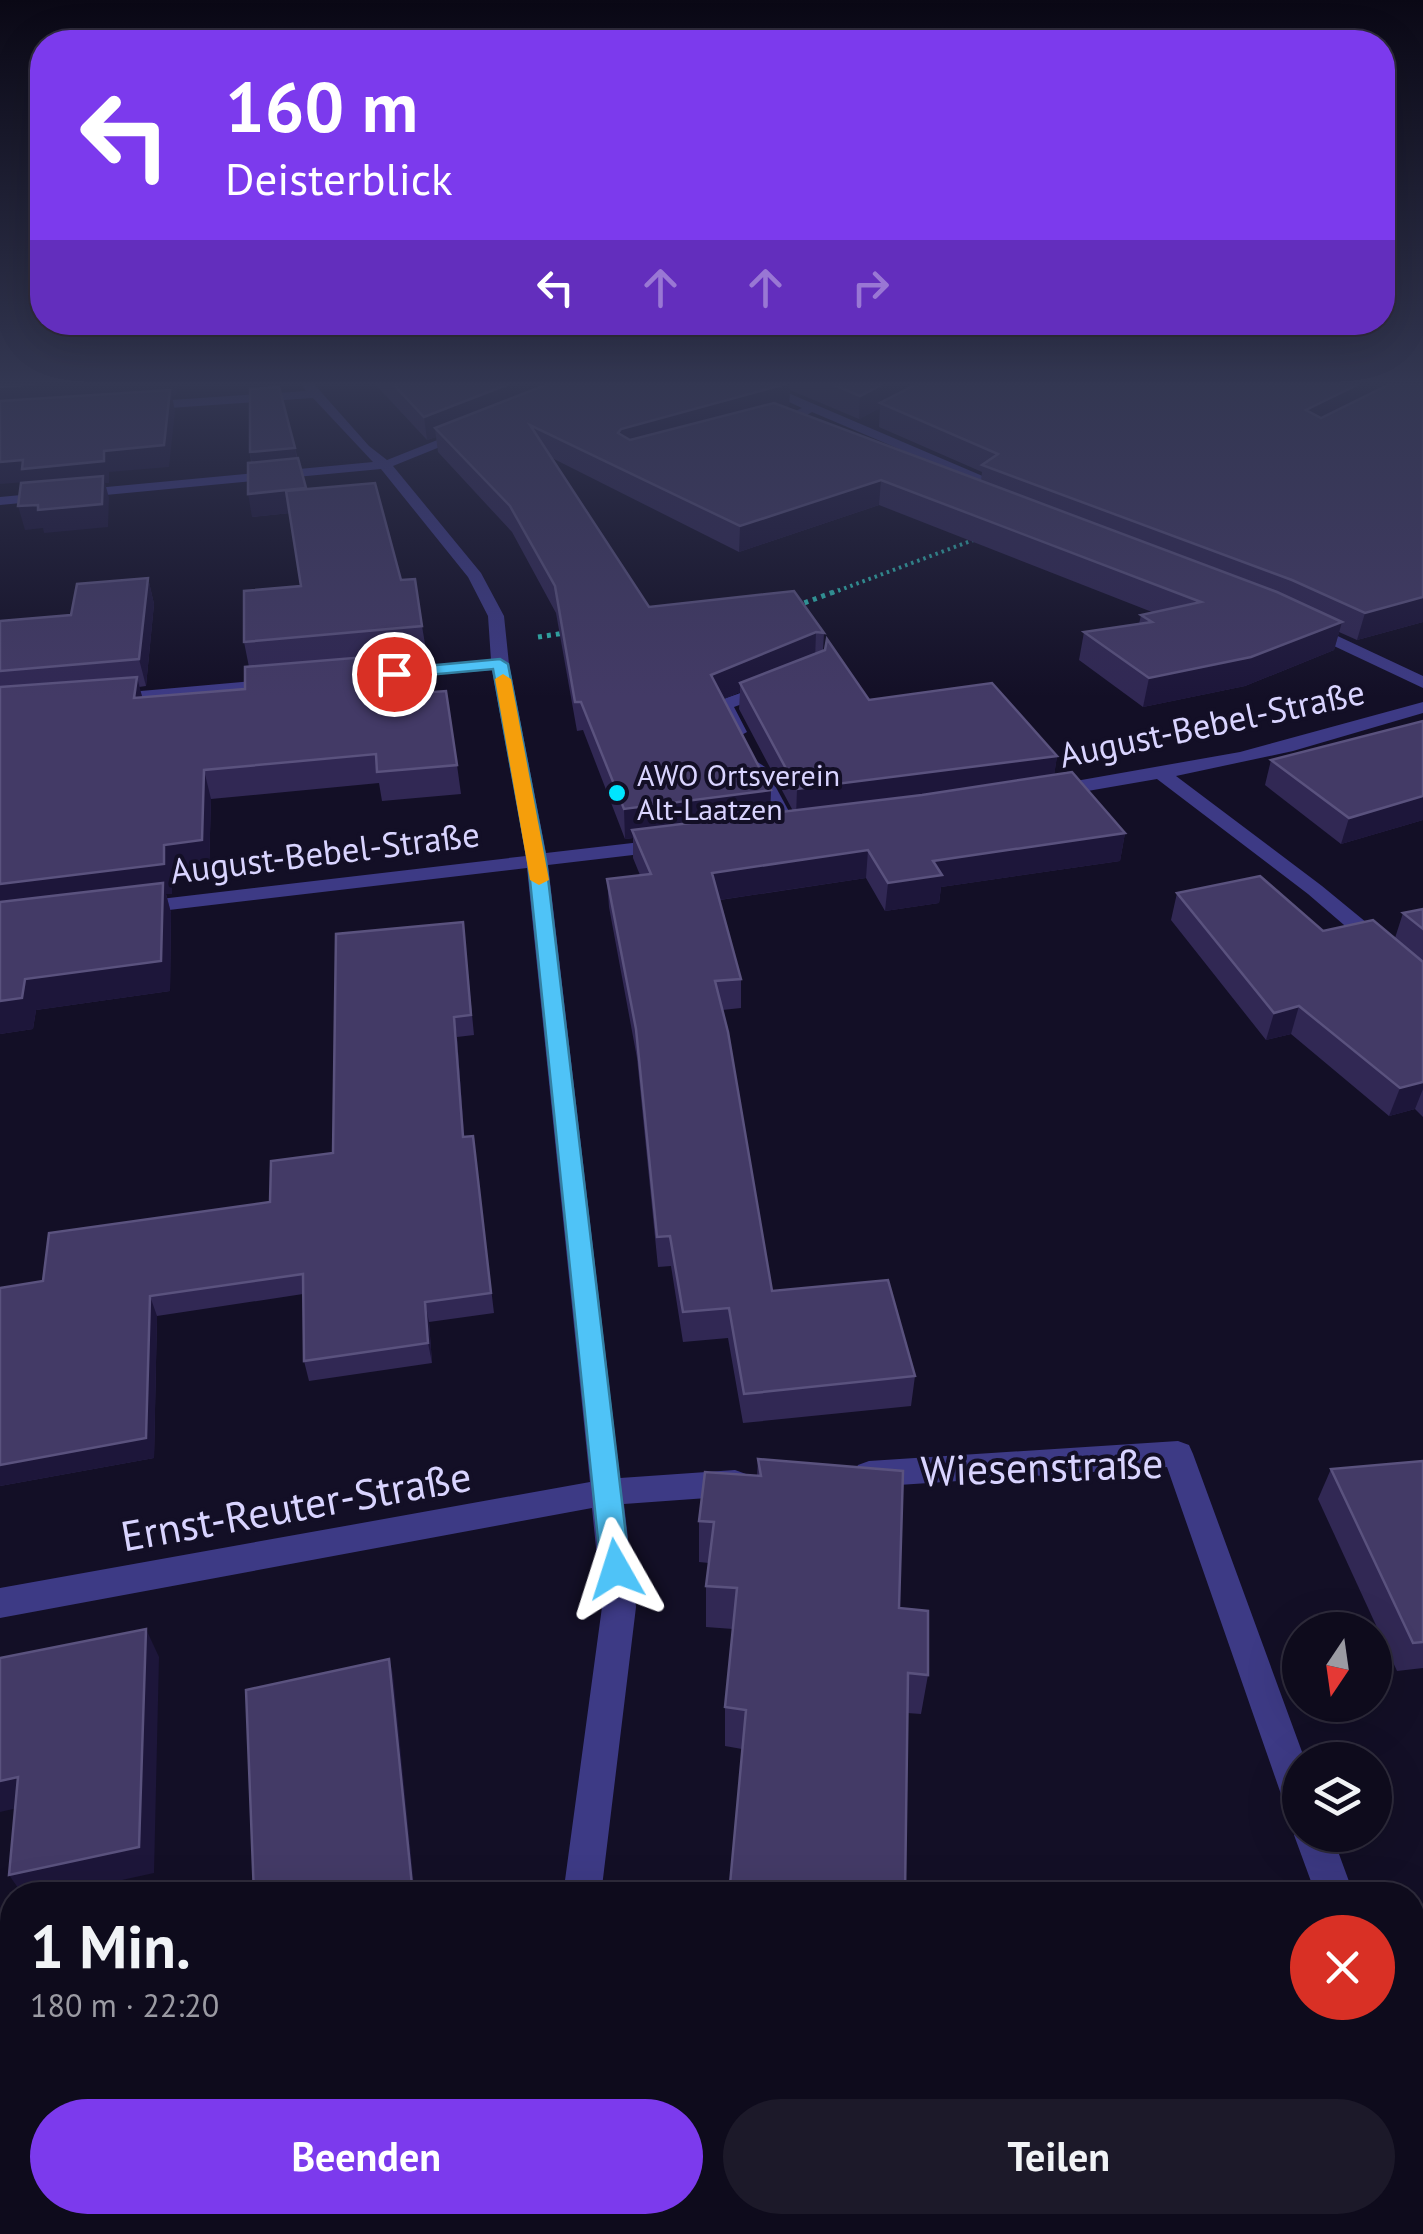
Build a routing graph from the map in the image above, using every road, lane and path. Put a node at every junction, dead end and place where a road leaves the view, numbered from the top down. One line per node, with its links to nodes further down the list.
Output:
1 (136, 488): 7 (street)
2 (404, 488): 12 (street)
3 (947, 488): 5 (street)
4 (962, 488): 5 (street)
5 (954, 491): 6 (street)
6 (973, 498)
7 (0, 501)
8 (992, 532): 9 (path)
9 (792, 607)
10 (1294, 621): 15 (street)
11 (577, 632): 12 (path)
12 (499, 652): 13 (street); 23 (street)
13 (384, 674)
14 (798, 676): 21 (street)
15 (1423, 682)
16 (288, 683): 17 (street)
17 (96, 700)
18 (1423, 708): 19 (street, August-Bebel-Straße)
19 (1163, 774): 20 (street, August-Bebel-Straße); 25 (street)
20 (1025, 796)
21 (789, 830)
22 (692, 842): 23 (street, August-Bebel-Straße)
23 (537, 861): 24 (street, August-Bebel-Straße); 28 (street)
24 (118, 910)
25 (1423, 981)
26 (844, 1476): 30 (street, Wiesenstraße)
27 (765, 1482): 28 (street)
28 (608, 1492): 29 (street, Ernst-Reuter-Straße); 32 (street)
29 (0, 1603)
30 (1282, 1746)
31 (1320, 1852): 33 (street)
32 (584, 1882)
33 (1330, 1882)

